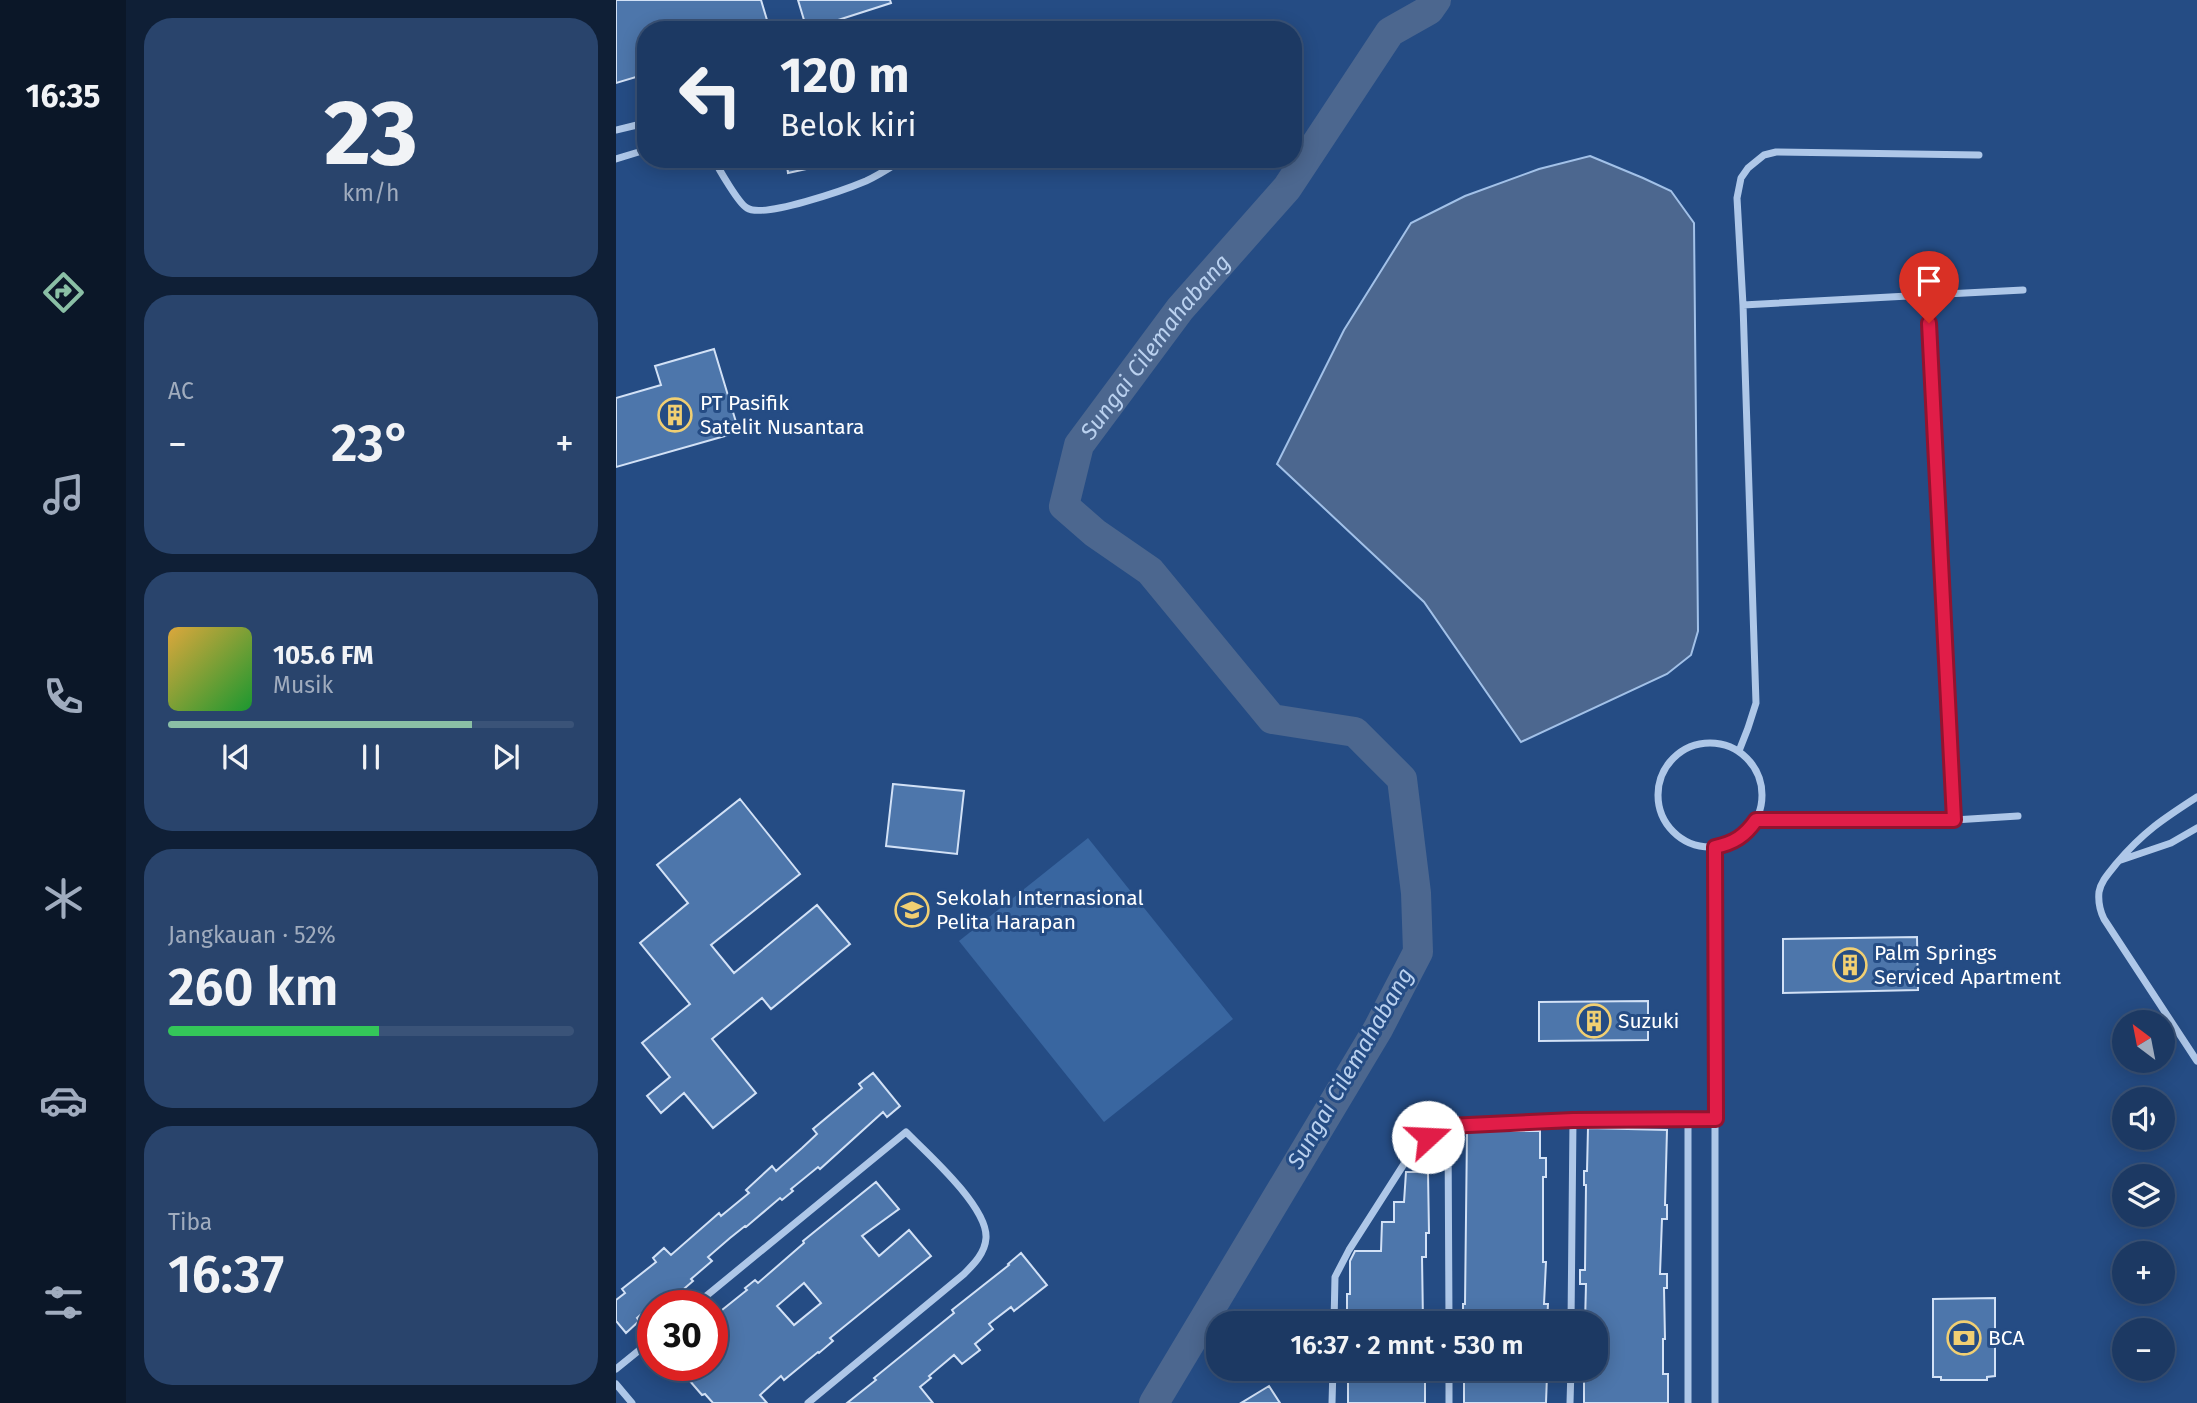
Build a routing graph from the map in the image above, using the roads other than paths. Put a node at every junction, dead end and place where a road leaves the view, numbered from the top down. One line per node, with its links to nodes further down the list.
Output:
1 (637, 125): 2 (street)
2 (616, 130)
3 (637, 153): 5 (street)
4 (1979, 155): 10 (street)
5 (616, 159)
6 (719, 168): 7 (street)
7 (888, 168)
8 (2023, 290): 9 (street)
9 (1927, 295): 10 (street); 15 (street)
10 (1743, 305): 11 (street)
11 (1739, 751): 14 (street); 17 (street)
12 (2197, 797): 18 (street)
13 (2018, 816): 15 (street)
14 (1756, 820): 15 (street); 17 (street)
15 (1954, 820)
16 (2197, 828): 18 (street)
17 (1715, 847): 21 (street)
18 (2120, 860): 19 (street)
19 (2197, 1061)
20 (1688, 1118): 21 (street); 22 (street); 39 (street)
21 (1716, 1119): 40 (street)
22 (1573, 1120): 23 (street); 27 (street)
23 (1448, 1126): 25 (street); 26 (street)
24 (713, 1290): 35 (street)
25 (1334, 1311)
26 (1449, 1311)
27 (1571, 1311)
28 (637, 1352): 29 (street)
29 (616, 1369)
30 (1333, 1381): 36 (street)
31 (1449, 1381): 37 (street)
32 (1571, 1381): 38 (street)
33 (616, 1384): 34 (street)
34 (632, 1403)
35 (808, 1403)
36 (1332, 1403)
37 (1449, 1403)
38 (1570, 1403)
39 (1688, 1403)
40 (1715, 1403)

